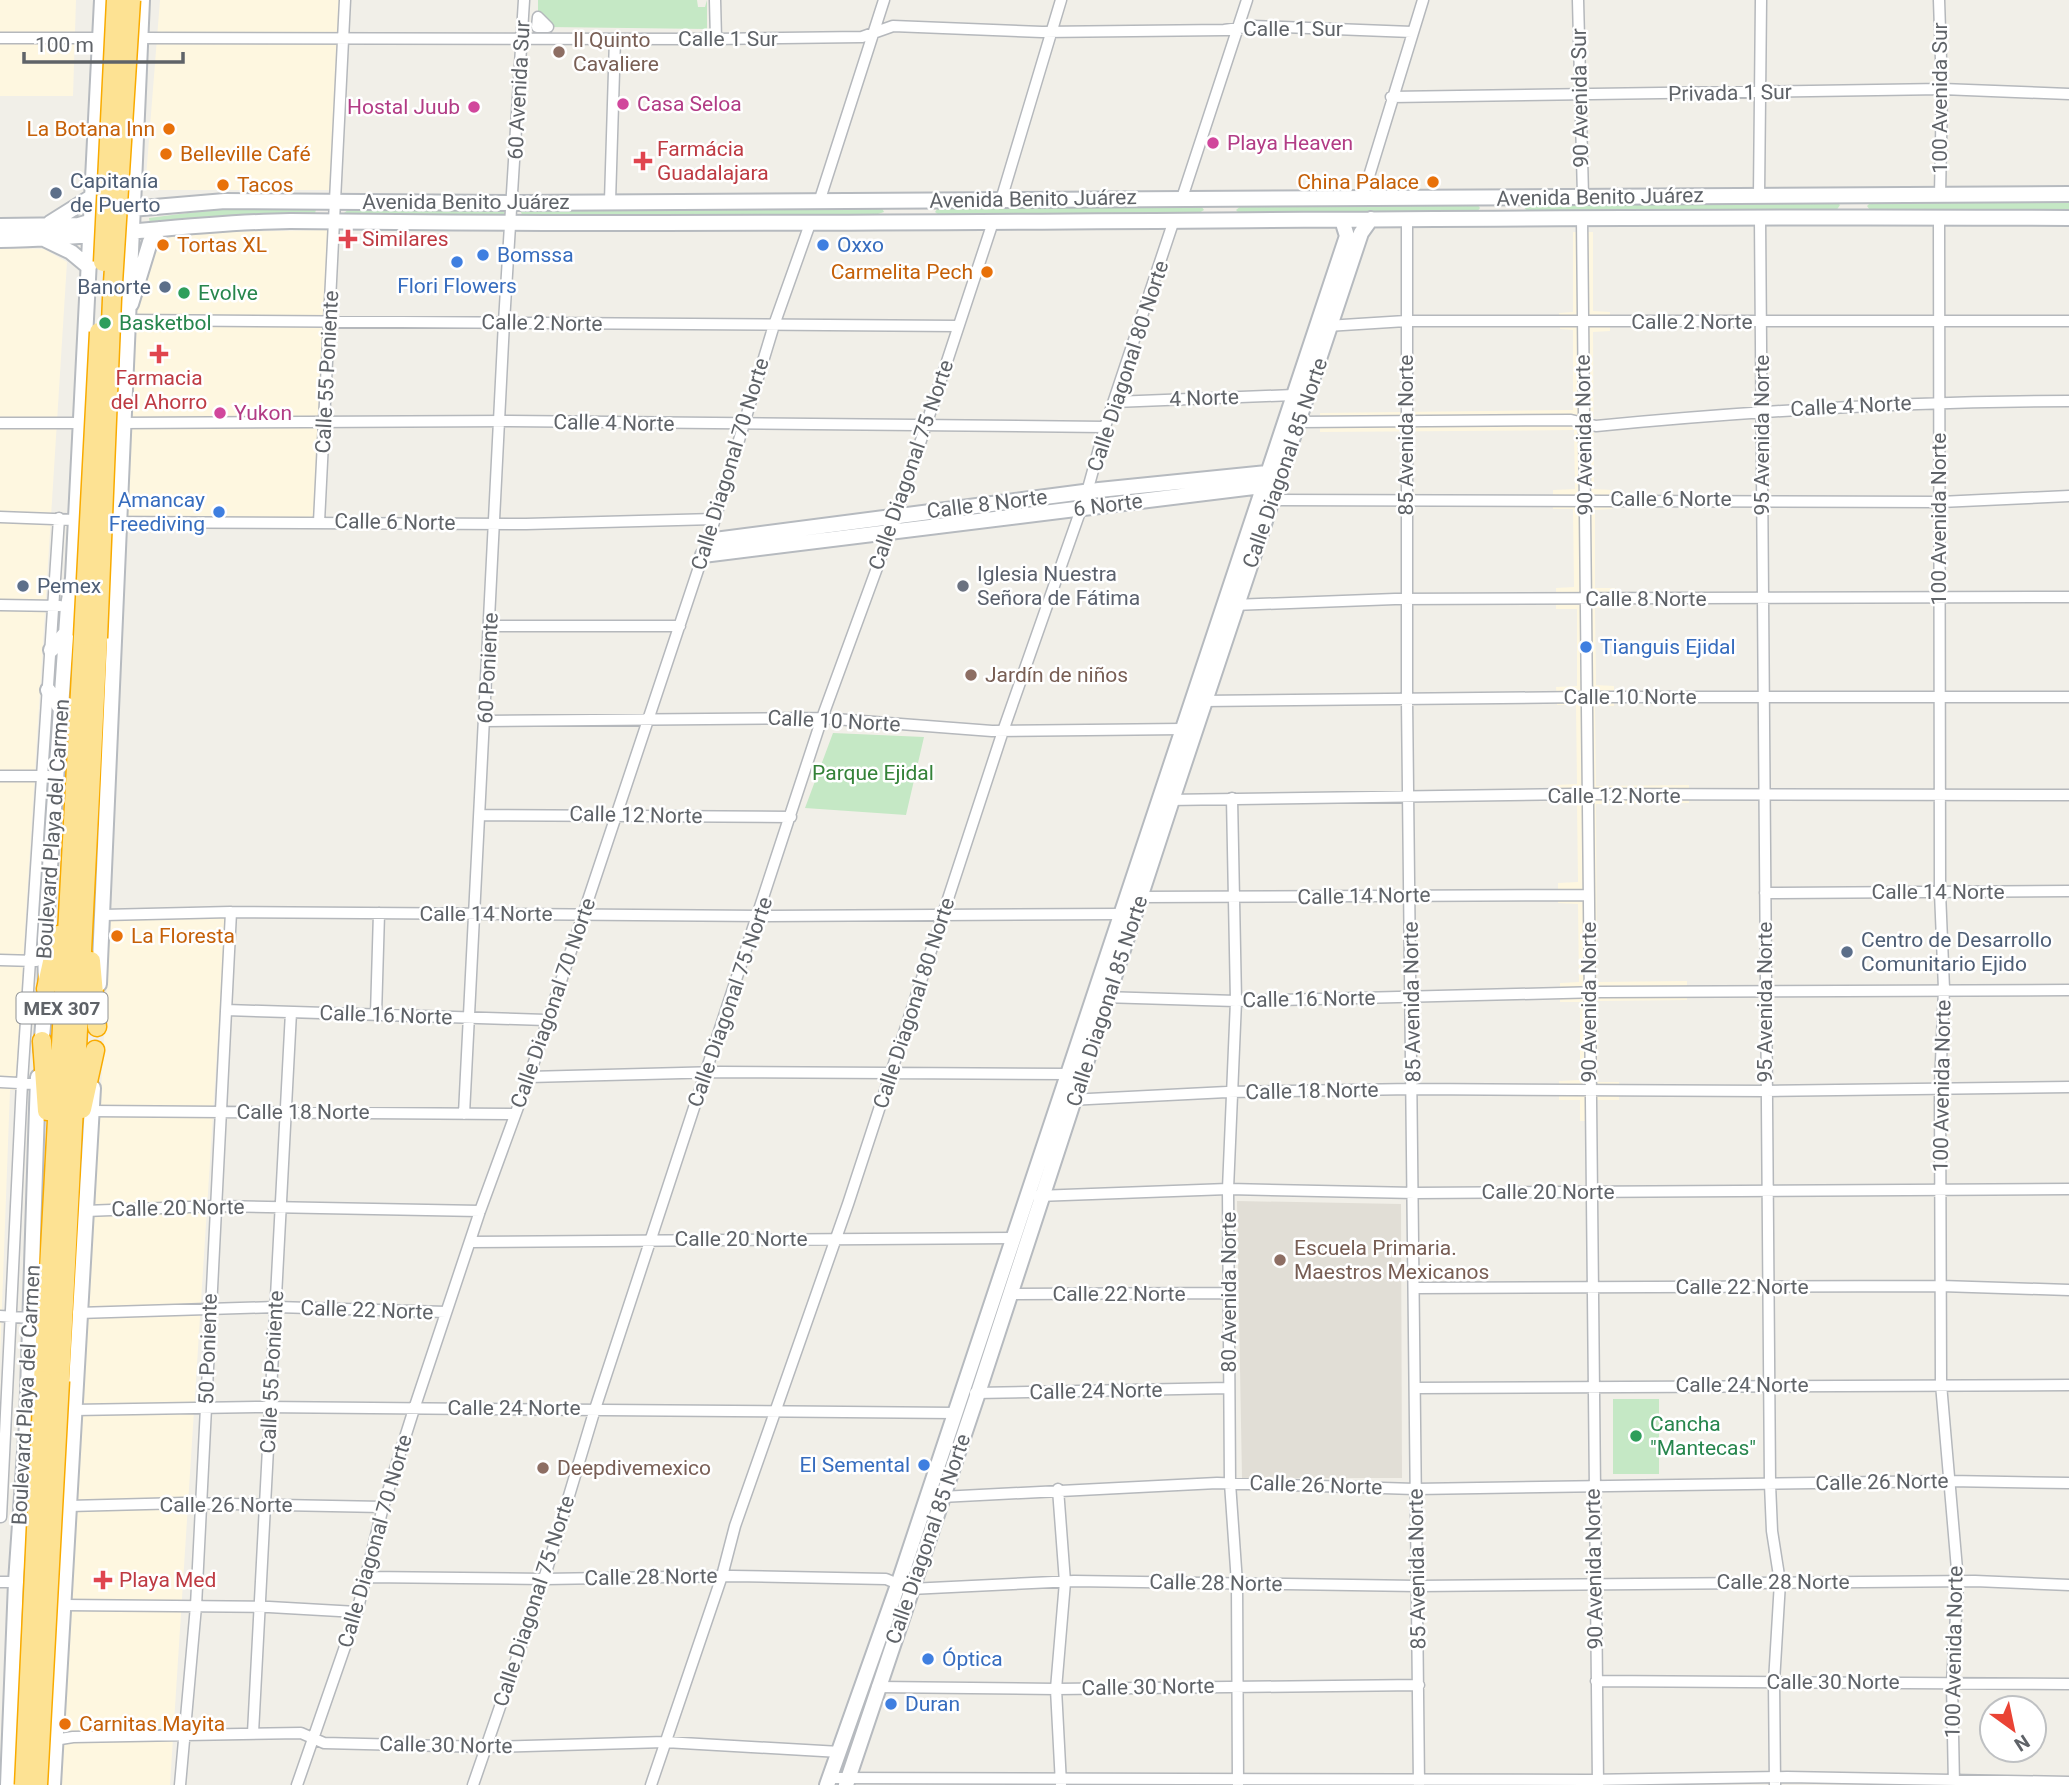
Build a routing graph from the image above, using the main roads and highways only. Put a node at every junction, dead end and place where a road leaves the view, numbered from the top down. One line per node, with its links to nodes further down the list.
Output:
1 (102, 0): 6 (main road, Boulevard Playa del Carmen)
2 (116, 0): 40 (highway, MEX 307, bridge)
3 (131, 0): 40 (highway, MEX 307, bridge)
4 (142, 0): 15 (main road)
5 (2069, 194): 8 (main road, Avenida Benito Juárez)
6 (93, 196): 24 (main road, Boulevard Playa del Carmen); 30 (main road)
7 (1840, 196): 8 (main road, Avenida Benito Juárez); 9 (main road, Avenida Benito Juárez); 19 (main road)
8 (1871, 196): 16 (main road)
9 (1530, 197): 11 (main road, Avenida Benito Juárez); 17 (main road)
10 (1201, 198): 12 (main road, Avenida Benito Juárez); 14 (main road, Avenida Benito Juárez); 22 (main road)
11 (1479, 198): 12 (main road, Avenida Benito Juárez); 18 (main road)
12 (1240, 199): 27 (main road)
13 (882, 200): 14 (main road, Avenida Benito Juárez); 15 (main road, Avenida Benito Juárez); 25 (main road)
14 (936, 200): 26 (main road)
15 (131, 209): 24 (main road, Avenida Benito Juárez); 31 (main road)
16 (1867, 216): 19 (main road, Avenida Benito Juárez); 20 (main road, Avenida Benito Juárez)
17 (1529, 217): 18 (main road, Avenida Benito Juárez); 19 (main road, Avenida Benito Juárez)
18 (1476, 218): 21 (main road, Avenida Benito Juárez)
19 (1838, 218)
20 (2069, 218)
21 (1371, 219): 23 (main road, Avenida Benito Juárez); 36 (main road, Calle Diagonal 85 Norte)
22 (1196, 220): 26 (main road, Avenida Benito Juárez); 27 (main road, Avenida Benito Juárez)
23 (1342, 220): 27 (main road, Avenida Benito Juárez); 36 (main road, Calle Diagonal 85 Norte)
24 (91, 221): 30 (main road, Avenida Benito Juárez); 32 (main road, Boulevard Playa del Carmen)
25 (880, 221): 26 (main road, Avenida Benito Juárez); 29 (main road, Avenida Benito Juárez)
26 (933, 221)
27 (1236, 221)
28 (0, 226): 30 (main road, Avenida Benito Juárez)
29 (160, 229): 31 (main road, Avenida Benito Juárez); 35 (main road)
30 (44, 232): 32 (main road, Avenida Benito Juárez); 33 (main road, Avenida Benito Juárez); 34 (main road)
31 (130, 234): 32 (main road, Avenida Benito Juárez); 35 (main road)
32 (90, 237): 34 (main road, Boulevard Playa del Carmen)
33 (0, 240)
34 (89, 267): 40 (main road, Boulevard Playa del Carmen)
35 (127, 316): 50 (main road)
36 (1323, 326): 37 (main road, Calle Diagonal 85 Norte); 39 (main road, Calle Diagonal 85 Norte)
37 (1264, 480): 38 (main road, 6 Norte); 38 (main road, Calle 8 Norte); 39 (main road, Calle Diagonal 85 Norte)
38 (705, 548)
39 (1231, 605): 43 (main road, Calle Diagonal 85 Norte)
40 (83, 635): 41 (main road); 44 (main road, Boulevard Playa del Carmen); 46 (highway, MEX 307); 47 (highway, MEX 307)
41 (51, 650)
42 (48, 690): 44 (main road)
43 (1199, 701): 45 (main road, Calle Diagonal 85 Norte); 45 (main road, Calle Diagonal 85 Norte)
44 (61, 709): 48 (main road, Boulevard Playa del Carmen)
45 (1166, 800): 49 (main road, Calle Diagonal 85 Norte); 49 (main road, Calle Diagonal 85 Norte)
46 (69, 884): 48 (highway); 54 (highway, MEX 307)
47 (85, 894): 50 (highway); 53 (highway, MEX 307)
48 (46, 989): 51 (main road, Boulevard Playa del Carmen)
49 (1101, 997): 55 (main road, Calle Diagonal 85 Norte); 55 (main road, Calle Diagonal 85 Norte)
50 (97, 1027): 52 (main road)
51 (42, 1041): 54 (highway); 58 (main road, Boulevard Playa del Carmen)
52 (95, 1051): 53 (highway); 59 (main road)
53 (71, 1153): 56 (highway, MEX 307)
54 (54, 1163): 56 (highway, MEX 307)
55 (1035, 1196): 57 (main road, Calle Diagonal 85 Norte); 57 (main road, Calle Diagonal 85 Norte)
56 (51, 1380): 64 (highway, MEX 307, bridge); 65 (highway, MEX 307, bridge)
57 (904, 1585): 61 (main road, Calle Diagonal 85 Norte); 62 (main road, Calle Diagonal 85 Norte)
58 (6, 1667): 60 (main road, Boulevard Playa del Carmen)
59 (54, 1740): 60 (main road); 66 (main road)
60 (3, 1748): 63 (main road, Boulevard Playa del Carmen)
61 (828, 1782)
62 (846, 1782)
63 (8, 1785)
64 (24, 1785)
65 (38, 1785)
66 (53, 1785)

